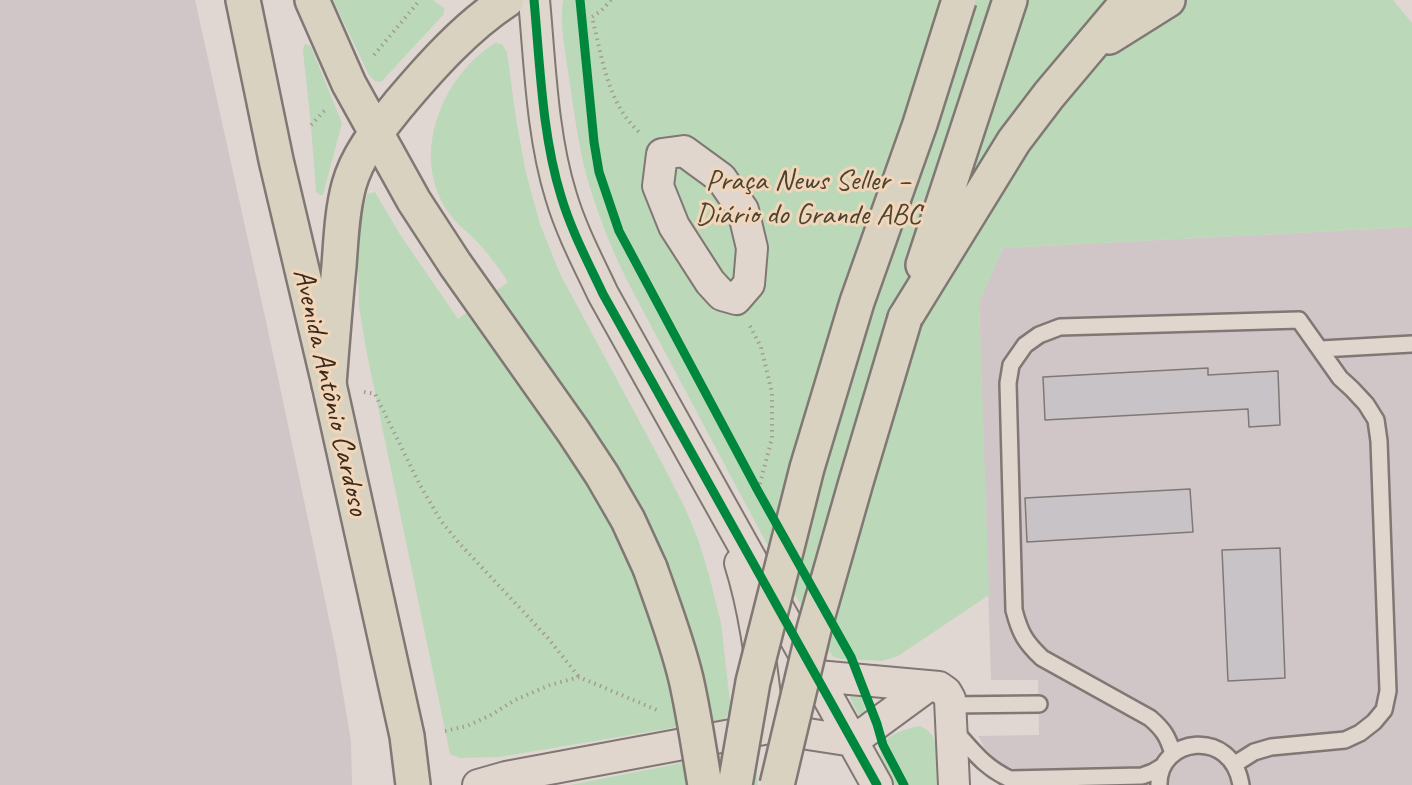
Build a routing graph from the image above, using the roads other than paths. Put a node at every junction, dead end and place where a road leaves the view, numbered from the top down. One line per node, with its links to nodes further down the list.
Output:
1 (243, 0): 14 (main road, Avenida Antônio Cardoso)
2 (312, 0): 10 (main road)
3 (534, 0): 15 (street)
4 (959, 0): 27 (main road, bridge)
5 (1010, 0): 11 (main road)
6 (1128, 0): 9 (main road)
7 (1168, 0): 9 (main road)
8 (494, 5): 10 (main road)
9 (1085, 52): 11 (main road)
10 (376, 132): 14 (main road); 26 (main road, bridge)
11 (905, 318): 28 (main road, bridge)
12 (1412, 344): 13 (lane)
13 (1321, 349): 21 (lane); 22 (lane)
14 (329, 384): 24 (main road, Avenida Antônio Cardoso)
15 (722, 508): 16 (street); 19 (street)
16 (817, 676): 18 (street); 20 (street)
17 (1039, 704): 18 (lane)
18 (943, 706): 20 (street); 23 (lane); 30 (street)
19 (769, 728): 20 (street); 25 (street); 28 (lane)
20 (853, 741): 29 (street)
21 (1173, 754): 22 (lane); 23 (lane)
22 (1235, 764): 32 (lane)
23 (1163, 766): 31 (lane)
24 (413, 785)
25 (478, 785)
26 (705, 785)
27 (735, 785)
28 (779, 785)
29 (877, 785)
30 (954, 785)
31 (1159, 785)
32 (1241, 785)

